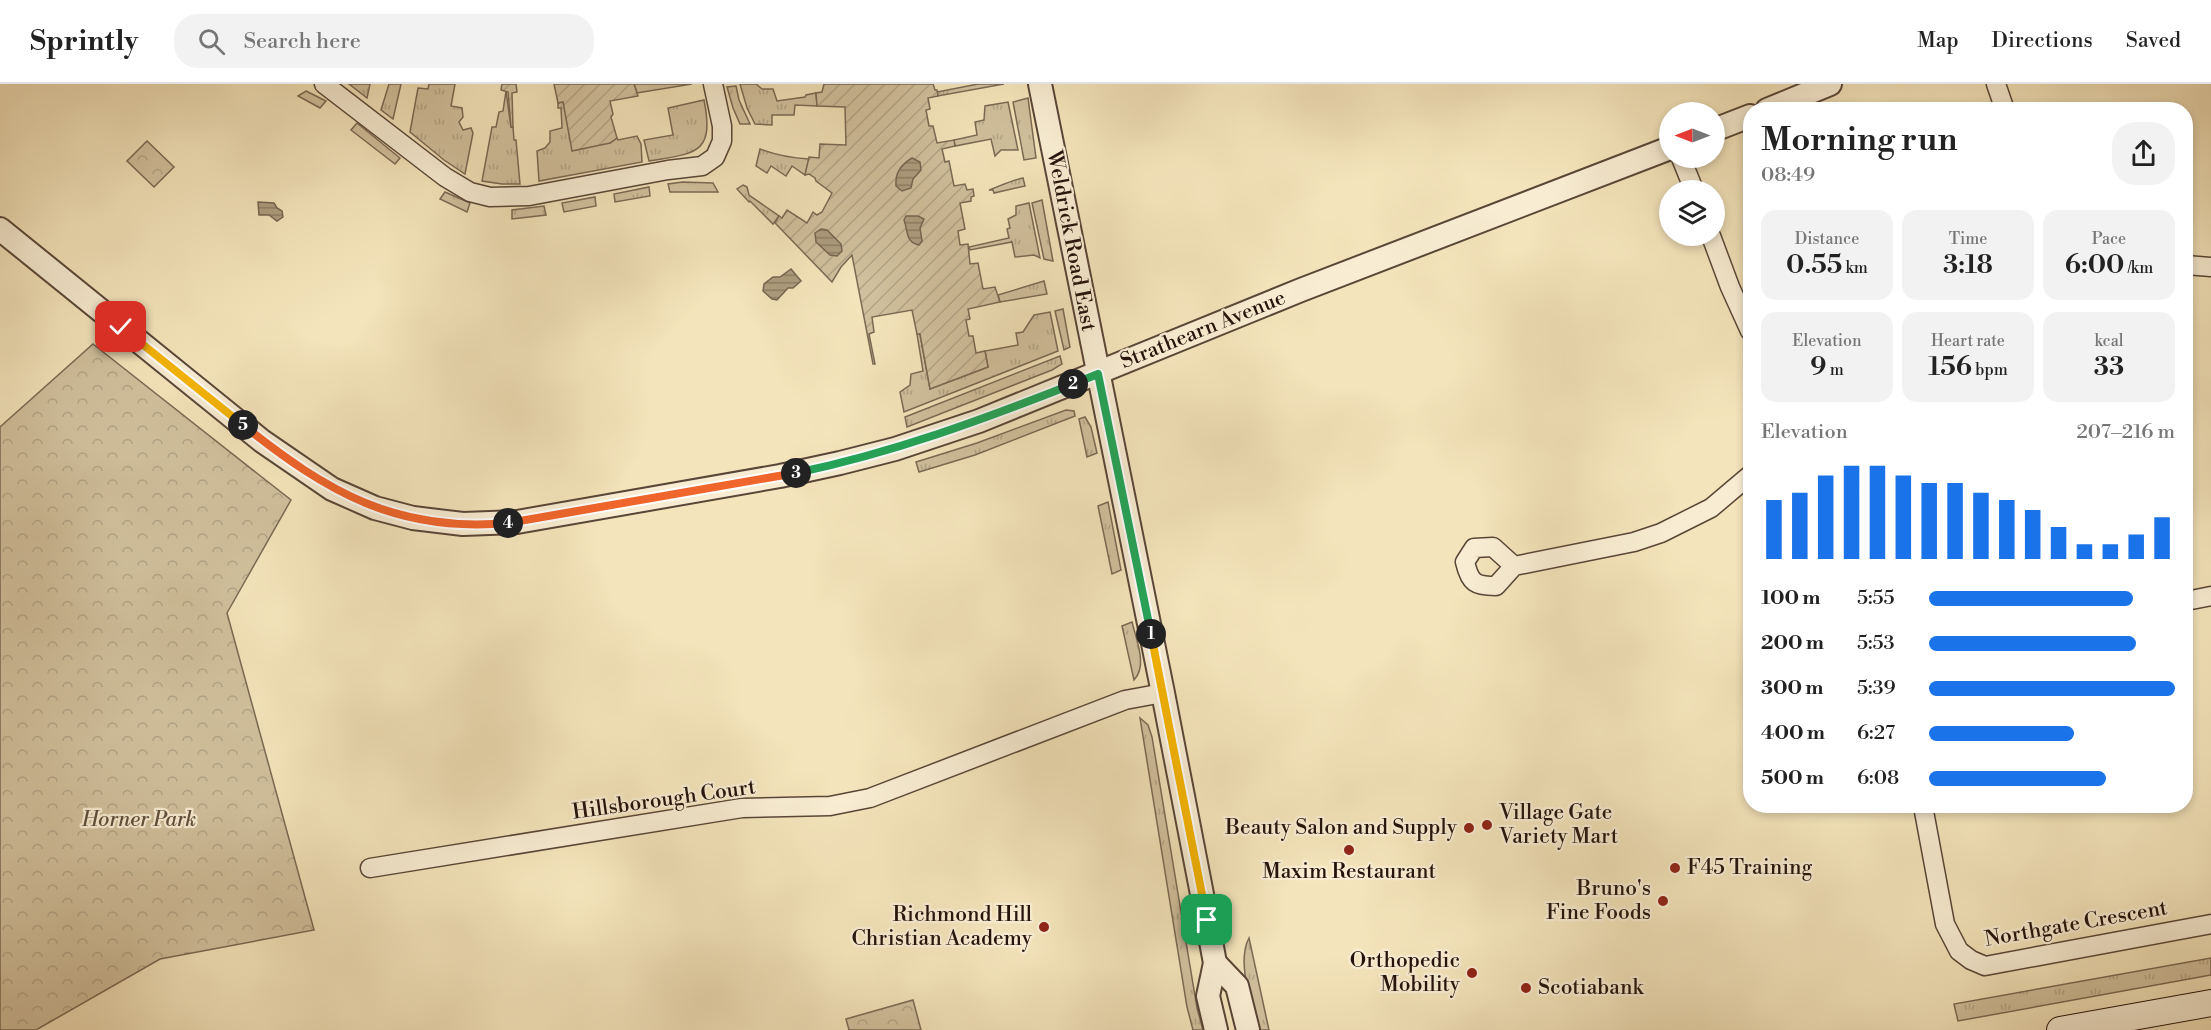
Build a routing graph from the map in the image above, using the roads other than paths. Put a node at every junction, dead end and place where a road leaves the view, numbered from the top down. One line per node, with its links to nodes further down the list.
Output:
1 (324, 84): 2 (street)
2 (713, 84)
3 (1040, 84): 16 (street, Weldrick Road East)
4 (1830, 84): 6 (street)
5 (1996, 84): 7 (street)
6 (1786, 102)
7 (2002, 102)
8 (1743, 119): 9 (street)
9 (1725, 126)
10 (1659, 152): 16 (street, Strathearn Avenue)
11 (0, 229): 16 (street, Strathearn Avenue)
12 (1714, 246): 15 (street)
13 (2193, 266): 14 (street)
14 (2211, 267)
15 (1743, 316)
16 (1098, 374): 21 (street, Weldrick Road East)
17 (1743, 481): 18 (street)
18 (1514, 566)
19 (2211, 596): 20 (street)
20 (2193, 600)
21 (1163, 693): 23 (street, Hillsborough Court); 25 (street, Weldrick Road East)
22 (1924, 813): 24 (street, Northgate Crescent)
23 (370, 868)
24 (2211, 924)
25 (1215, 963): 27 (street, Weldrick Road East); 28 (street)
26 (2211, 1003): 29 (main road)
27 (1216, 1030)
28 (1248, 1030)
29 (2060, 1030)

